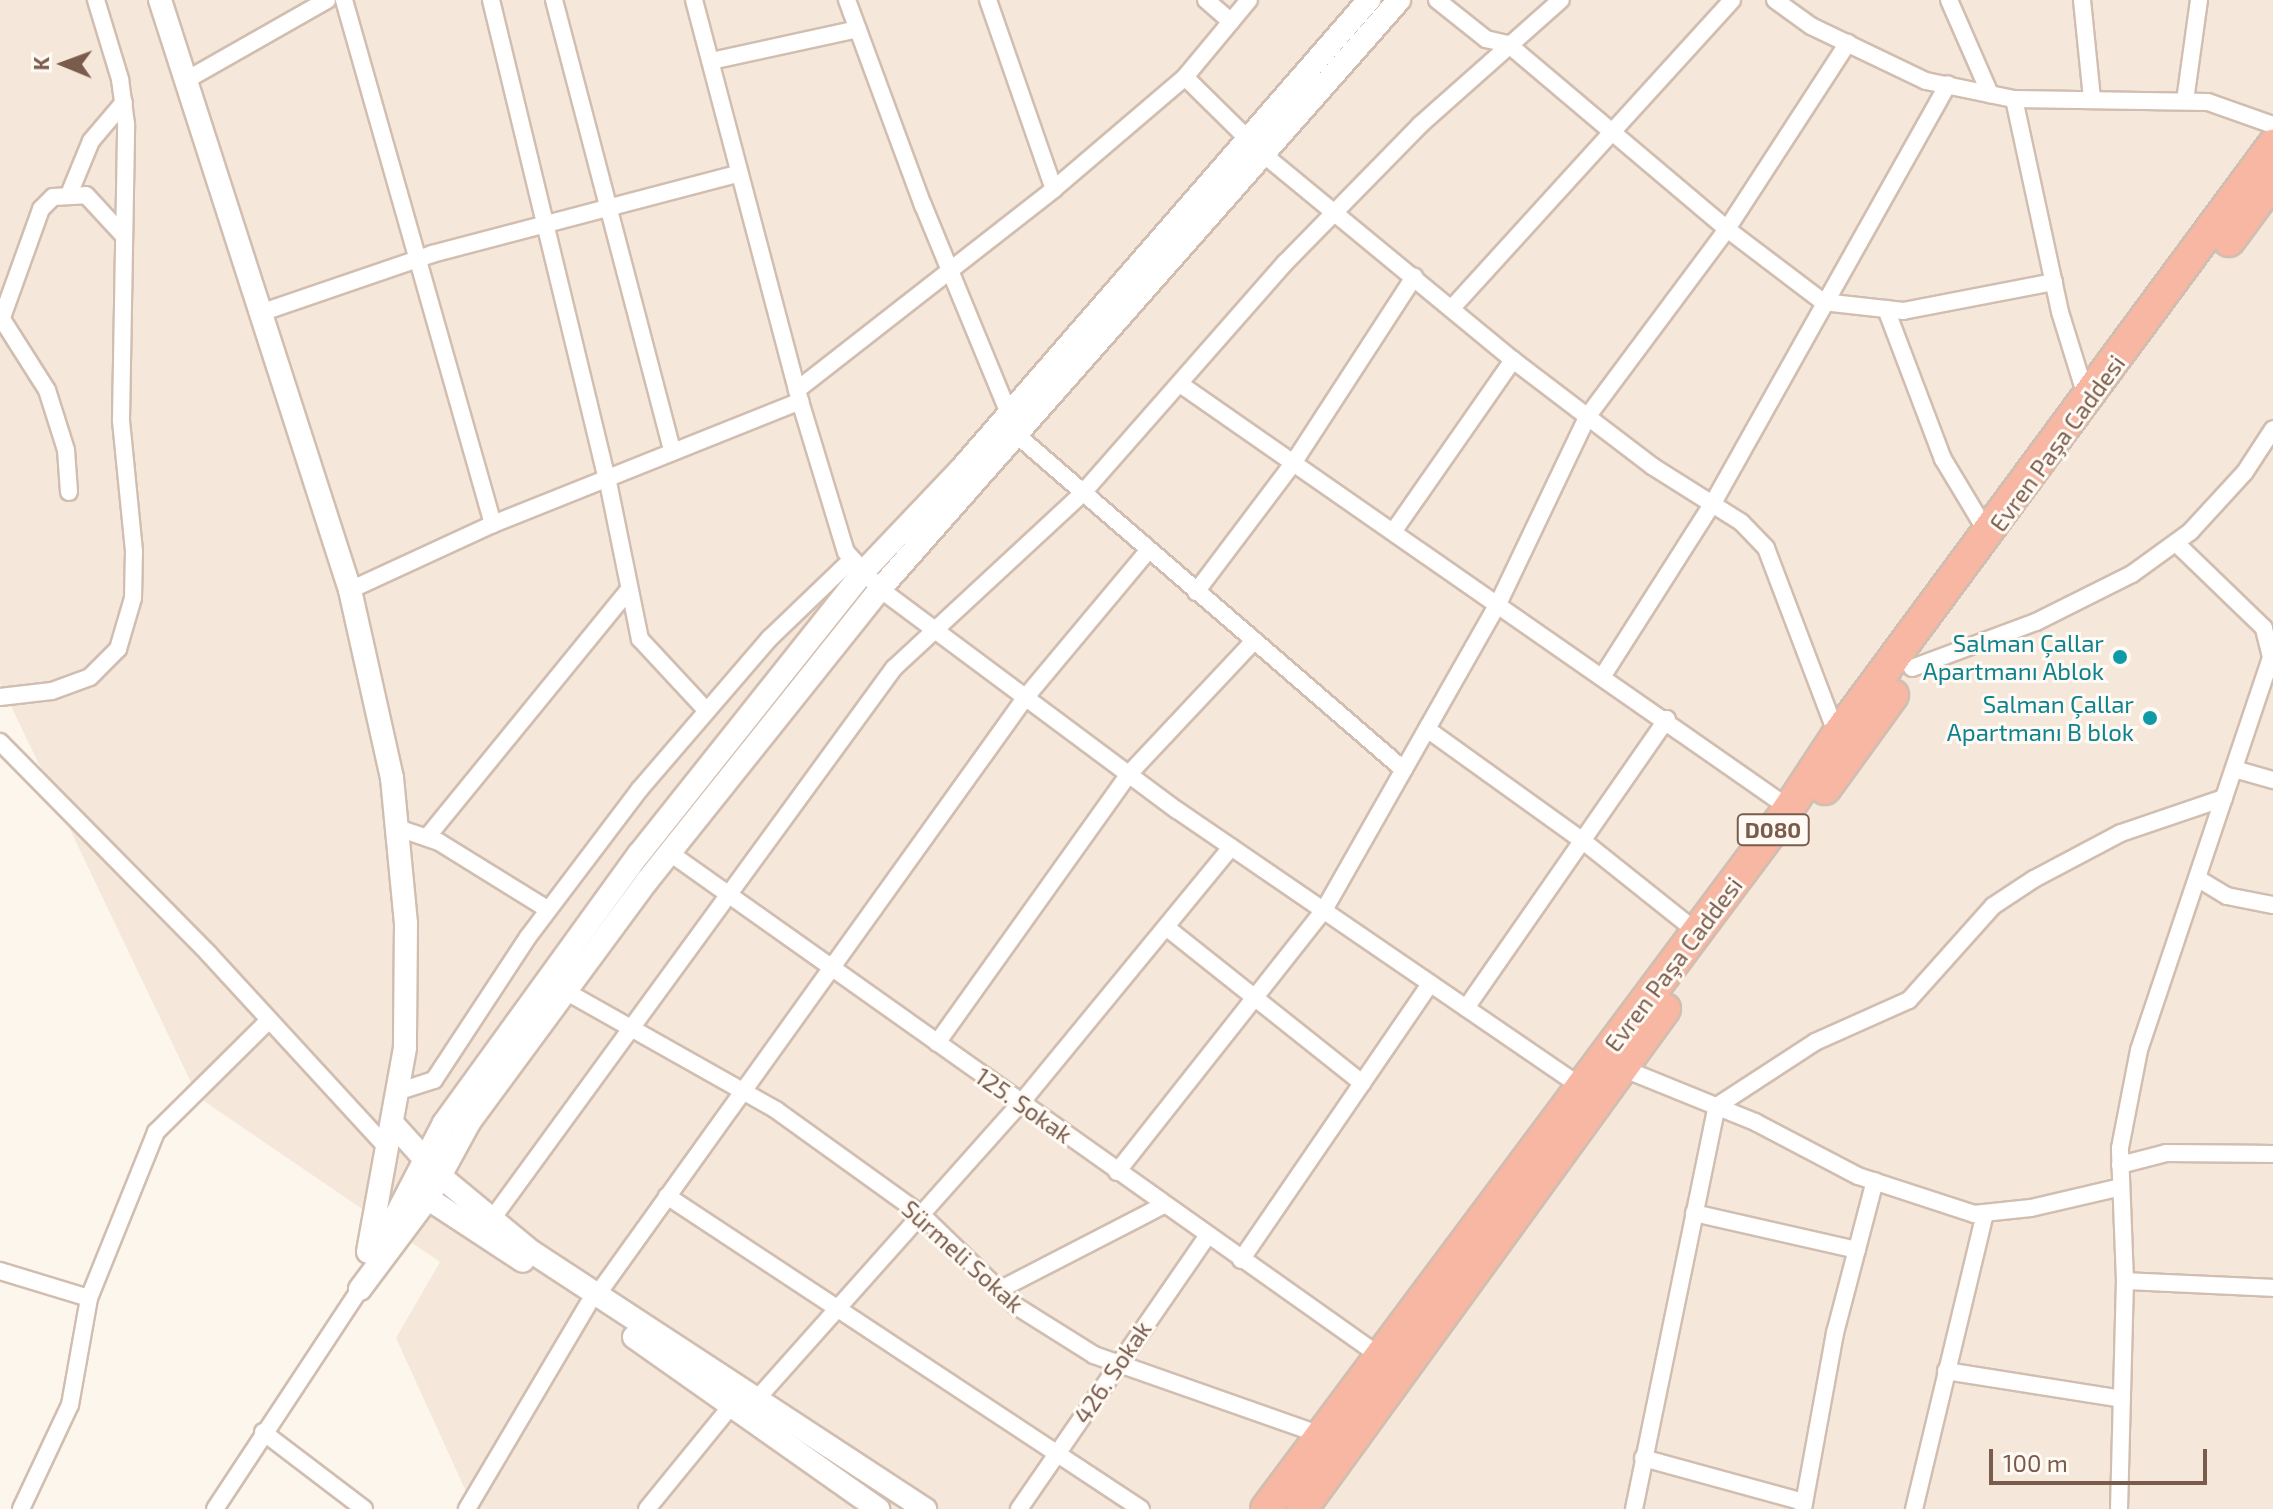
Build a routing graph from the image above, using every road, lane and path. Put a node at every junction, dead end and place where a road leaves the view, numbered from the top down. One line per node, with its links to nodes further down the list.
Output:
1 (96, 0): 33 (street)
2 (160, 0): 27 (street)
3 (327, 0): 27 (street)
4 (344, 0): 47 (street)
5 (491, 0): 44 (street)
6 (554, 0): 42 (street)
7 (694, 0): 25 (street)
8 (847, 0): 22 (street)
9 (988, 0): 40 (street)
10 (1206, 0): 21 (street)
11 (1249, 0): 21 (street)
12 (1369, 0): 37 (street)
13 (1399, 0): 37 (street)
14 (1437, 0): 24 (street)
15 (1561, 0): 24 (street)
16 (1732, 0): 35 (street)
17 (1775, 0): 23 (street)
18 (1949, 0): 29 (street)
19 (2082, 0): 30 (street)
20 (2199, 0): 32 (street)
21 (1231, 22): 26 (street)
22 (858, 29): 25 (street); 48 (street)
23 (1848, 43): 28 (street); 45 (street)
24 (1508, 44): 35 (street); 43 (street)
25 (711, 61): 38 (street)
26 (1185, 77): 37 (street); 40 (street)
27 (188, 79): 54 (street)
28 (1948, 85): 29 (street); 51 (street)
29 (1990, 94): 31 (street)
30 (2092, 98): 31 (street); 32 (street)
31 (2014, 99): 50 (street)
32 (2185, 101): 34 (street)
33 (124, 102): 41 (street); 46 (street)
34 (2273, 125)
35 (1612, 129): 45 (street); 52 (street)
36 (2273, 145): 59 (highway, Evren Paşa Caddesi / D080)
37 (1255, 146): 43 (street); 60 (street); 63 (street)
38 (738, 174): 42 (street); 58 (street)
39 (2273, 181): 84 (highway, Evren Paşa Caddesi / D080)
40 (1054, 189): 48 (street)
41 (70, 192): 46 (street); 55 (street)
42 (605, 209): 44 (street); 64 (street)
43 (1337, 211): 49 (street); 57 (street)
44 (546, 225): 47 (street); 66 (street)
45 (1727, 229): 51 (street); 61 (street)
46 (124, 236): 86 (street)
47 (417, 259): 54 (street); 70 (street)
48 (951, 272): 58 (street); 60 (street)
49 (1414, 277): 52 (street); 65 (street)
50 (2054, 282): 53 (street); 59 (street)
51 (1823, 302): 53 (street); 69 (street)
52 (1452, 308): 56 (street)
53 (1886, 309): 72 (street)
54 (260, 313): 77 (street)
55 (0, 319): 67 (street)
56 (1513, 360): 61 (street); 71 (street)
57 (1180, 384): 65 (street); 68 (street)
58 (799, 396): 64 (street); 75 (street)
59 (2088, 400): 72 (highway, Evren Paşa Caddesi / D080)
60 (1008, 415): 63 (street); 75 (street)
61 (1587, 417): 69 (street); 80 (street)
62 (2273, 429): 73 (street)
63 (1018, 436): 68 (street); 76 (street)
64 (673, 452): 66 (street)
65 (1294, 462): 71 (street); 79 (street)
66 (608, 482): 70 (street); 78 (street)
67 (69, 492)
68 (1081, 495): 74 (street); 81 (street)
69 (1713, 503): 85 (street); 91 (street)
70 (493, 524): 77 (street)
71 (1393, 532): 80 (street)
72 (1989, 536): 91 (highway, Evren Paşa Caddesi / D080)
73 (2176, 543): 83 (street); 84 (street)
74 (1148, 551): 79 (street); 87 (street)
75 (858, 565): 76 (street); 88 (street); 112 (street)
76 (880, 589): 81 (street); 103 (street)
77 (350, 590): 99 (street)
78 (627, 592): 88 (street); 100 (street)
79 (1196, 592): 82 (street)
80 (1498, 604): 85 (street); 90 (street)
81 (934, 630): 87 (street); 105 (street)
82 (1254, 641): 94 (street); 95 (street)
83 (2270, 643): 93 (street)
84 (1912, 668): 120 (highway, Evren Paşa Caddesi / D080)
85 (1604, 674): 89 (street)
86 (0, 697)
87 (1025, 698): 95 (street); 111 (street)
88 (707, 711): 107 (street)
89 (1667, 719): 98 (street); 101 (street)
90 (1427, 729): 94 (street); 101 (street)
91 (1837, 735): 98 (highway, Evren Paşa Caddesi / D080)
92 (0, 742): 117 (street)
93 (2234, 769): 96 (street); 97 (street)
94 (1404, 770): 108 (street)
95 (1129, 774): 102 (street); 119 (street)
96 (2273, 780)
97 (2224, 798): 104 (street); 126 (street)
98 (1789, 808): 110 (highway, Evren Paşa Caddesi / D080)
99 (398, 828): 100 (street); 124 (street)
100 (428, 836): 107 (street)
101 (1583, 841): 110 (street); 116 (street)
102 (1231, 847): 108 (street); 109 (street)
103 (670, 853): 105 (street, 125. Sokak); 114 (street)
104 (2197, 878): 106 (street); 131 (street)
105 (726, 893): 111 (street, 125. Sokak); 118 (street)
106 (2273, 905)
107 (547, 909): 124 (street)
108 (1324, 910): 113 (street); 115 (street)
109 (1166, 927): 115 (street); 125 (street)
110 (1697, 932): 122 (highway, Evren Paşa Caddesi / D080)
111 (834, 970): 119 (street, 125. Sokak); 123 (street)
112 (546, 979): 114 (street, Sürmeli Sokak); 129 (street)
113 (1430, 984): 116 (street); 121 (street)
114 (566, 992): 118 (street, Sürmeli Sokak); 133 (street)
115 (1257, 995): 121 (street); 132 (street)
116 (1466, 1008): 122 (street)
117 (269, 1020): 130 (street); 152 (street)
118 (632, 1027): 123 (street, Sürmeli Sokak); 143 (street)
119 (937, 1043): 125 (street, 125. Sokak)
120 (1622, 1068): 126 (street); 176 (highway, Evren Paşa Caddesi / D080)
121 (1362, 1083): 146 (street)
122 (1581, 1087): 155 (highway, Evren Paşa Caddesi / D080)
123 (743, 1090): 137 (street); 142 (street, Sürmeli Sokak)
124 (400, 1091): 127 (street)
125 (1021, 1103): 132 (street, 125. Sokak); 142 (street)
126 (1717, 1106): 134 (street); 140 (street)
127 (393, 1124): 129 (street); 130 (street)
128 (2273, 1154): 131 (street)
129 (424, 1158): 133 (street); 135 (street)
130 (386, 1159): 135 (street); 150 (street)
131 (2120, 1165): 136 (street)
132 (1117, 1172): 139 (street, 125. Sokak)
133 (440, 1176): 138 (street); 143 (street)
134 (1875, 1181): 141 (street); 145 (street)
135 (408, 1185): 138 (street); 150 (street)
136 (2121, 1187): 141 (street); 148 (street)
137 (667, 1196): 153 (street); 154 (street)
138 (428, 1198): 150 (street); 153 (street)
139 (1164, 1205): 144 (street, 125. Sokak); 151 (street)
140 (1694, 1213): 145 (street); 164 (street)
141 (1985, 1213): 157 (street)
142 (922, 1215): 151 (street, Sürmeli Sokak); 154 (street)
143 (492, 1219): 153 (street)
144 (1207, 1236): 146 (street, 125. Sokak); 156 (street, 426. Sokak)
145 (1857, 1250): 165 (street)
146 (1241, 1260): 155 (street, 125. Sokak)
147 (0, 1271): 152 (street)
148 (2125, 1281): 149 (street); 158 (street)
149 (2273, 1288)
150 (360, 1289): 161 (street)
151 (999, 1290): 156 (street, Sürmeli Sokak)
152 (89, 1298): 166 (street)
153 (592, 1300): 159 (street); 160 (street); 169 (street)
154 (835, 1311): 159 (street); 163 (street)
155 (1380, 1356): 162 (highway, Evren Paşa Caddesi / D080)
156 (1117, 1363): 162 (street, Sürmeli Sokak); 163 (street, 426. Sokak)
157 (1946, 1371): 158 (street); 178 (street)
158 (2122, 1399): 179 (street)
159 (756, 1400): 160 (street); 172 (street)
160 (731, 1406): 170 (street); 171 (street)
161 (263, 1432): 167 (street); 168 (street)
162 (1321, 1435): 175 (highway, Evren Paşa Caddesi / D080)
163 (1057, 1453): 173 (street, 426. Sokak); 174 (street)
164 (1643, 1458): 165 (street); 177 (street)
165 (1803, 1506)
166 (21, 1509)
167 (215, 1509)
168 (364, 1509)
169 (467, 1509)
170 (647, 1509)
171 (878, 1509)
172 (925, 1509)
173 (1019, 1509)
174 (1141, 1509)
175 (1266, 1509)
176 (1302, 1509)
177 (1634, 1509)
178 (1914, 1509)
179 (2119, 1509)

